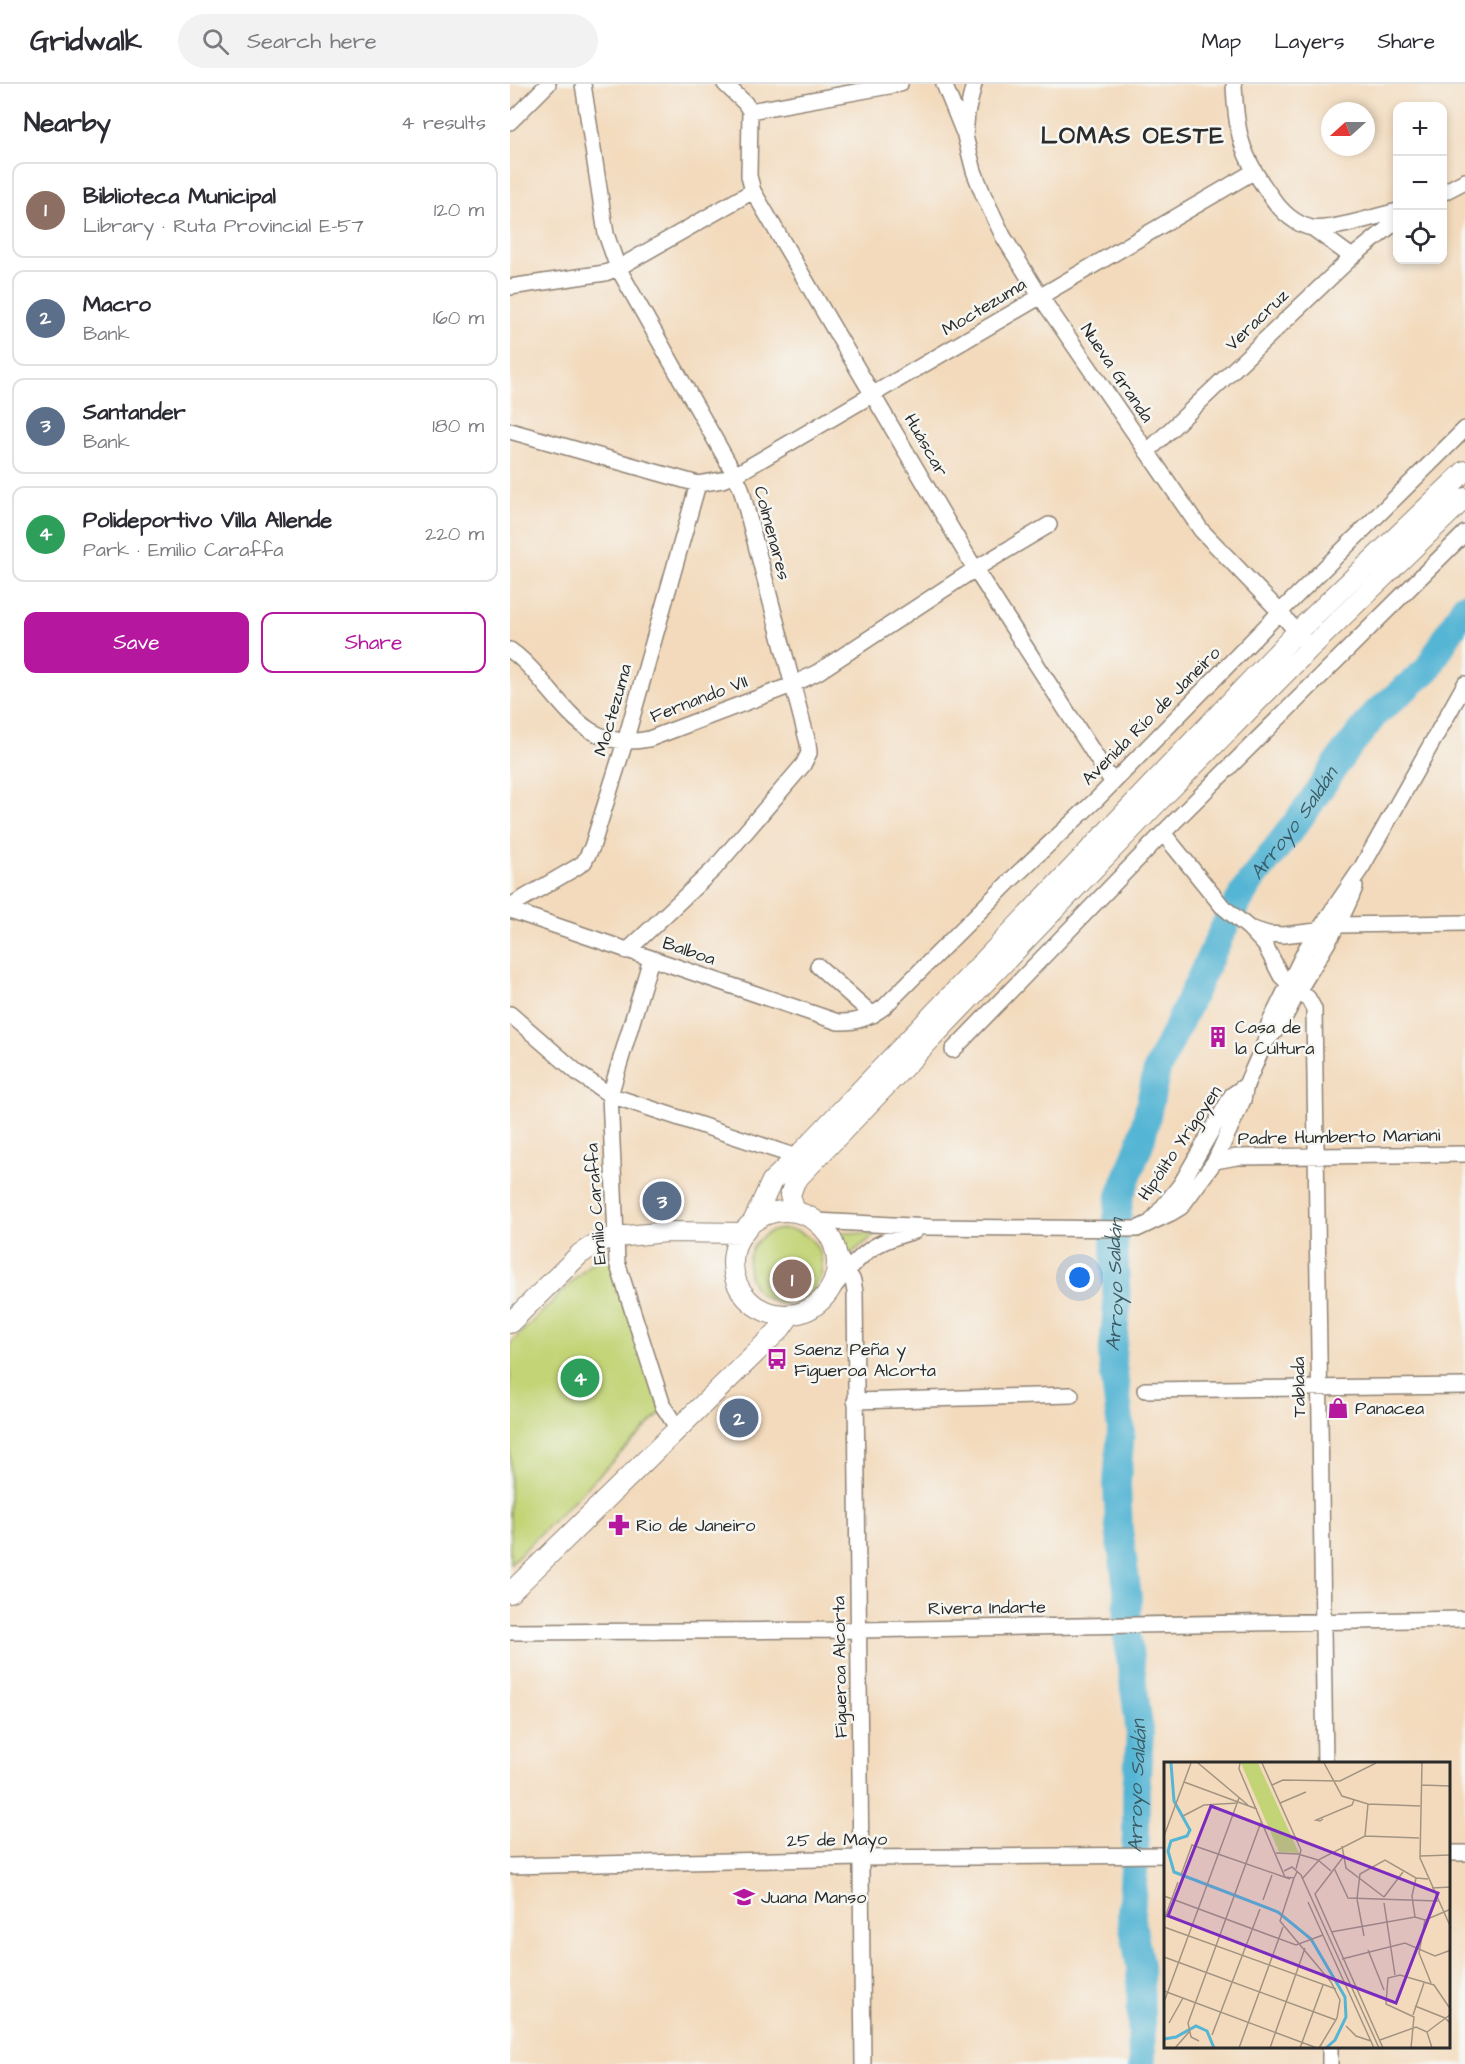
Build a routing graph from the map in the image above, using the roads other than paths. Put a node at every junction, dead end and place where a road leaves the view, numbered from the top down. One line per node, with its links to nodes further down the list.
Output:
1 (548, 84): 9 (street)
2 (583, 84): 19 (street, Colmenares)
3 (725, 84): 8 (street)
4 (900, 84): 8 (street)
5 (944, 84): 10 (street)
6 (974, 84): 10 (street, Nueva Granda)
7 (1234, 84): 11 (street)
8 (750, 111): 13 (street, Huáscar)
9 (510, 122)
10 (965, 135): 21 (street, Nueva Granda)
11 (1253, 172): 17 (street); 21 (street, Moctezuma)
12 (1465, 181): 14 (street)
13 (753, 191): 19 (street); 22 (street, Huáscar)
14 (1447, 191)
15 (1393, 212): 17 (street)
16 (1393, 224): 18 (street, Veracruz)
17 (1314, 229): 18 (street)
18 (1352, 257): 25 (street, Veracruz)
19 (618, 268): 20 (street); 27 (street, Colmenares)
20 (510, 287)
21 (1040, 296): 22 (street, Moctezuma); 25 (street, Nueva Granda)
22 (874, 395): 27 (street, Moctezuma); 32 (street, Huáscar)
23 (1465, 429): 33 (street, Avenida Río de Janeiro)
24 (510, 431): 28 (street)
25 (1147, 452): 33 (street, Nueva Granda)
26 (1465, 471): 34 (main road)
27 (735, 475): 28 (street, Moctezuma); 38 (street, Colmenares)
28 (698, 484): 39 (street, Moctezuma)
29 (1465, 498): 35 (main road)
30 (1049, 525): 32 (street)
31 (1465, 533): 41 (street)
32 (975, 568): 38 (street); 40 (street, Huáscar)
33 (1280, 612): 34 (street, Nueva Granda); 40 (street, Avenida Río de Janeiro)
34 (1296, 633): 35 (street, Nueva Granda); 61 (main road)
35 (1310, 648): 63 (main road)
36 (510, 651): 39 (street, Fernando VII)
37 (1465, 684): 42 (street)
38 (792, 685): 39 (street, Fernando VII); 48 (street, Colmenares)
39 (625, 742): 43 (street, Moctezuma)
40 (1113, 783): 54 (street, Avenida Río de Janeiro)
41 (1163, 833): 46 (street); 56 (street)
42 (1362, 867): 45 (street); 47 (street)
43 (510, 908): 48 (street, Balboa)
44 (1465, 923): 45 (street)
45 (1339, 924): 47 (street); 49 (street)
46 (1249, 928): 47 (street); 52 (street)
47 (1317, 931): 49 (street); 52 (street)
48 (627, 951): 50 (street, Balboa)
49 (1320, 955): 52 (street)
50 (651, 959): 55 (street, Balboa); 58 (street, Emilio Caraffa)
51 (818, 966): 54 (street)
52 (1293, 988): 57 (street, Hipólito Yrigoyen); 60 (street, Tablada)
53 (510, 1014): 58 (street)
54 (873, 1015): 55 (street, Avenida Río de Janeiro)
55 (857, 1021)
56 (953, 1050)
57 (1246, 1085): 62 (street, Hipólito Yrigoyen); 65 (street, Hipólito Yrigoyen)
58 (610, 1095): 61 (street); 68 (street, Emilio Caraffa)
59 (1465, 1154): 60 (street, Padre Humberto Mariani)
60 (1316, 1156): 62 (street, Padre Humberto Mariani); 75 (street, Tablada)
61 (797, 1157): 66 (main road)
62 (1215, 1161): 65 (street, Hipólito Yrigoyen)
63 (795, 1212): 64 (main road); 66 (main road)
64 (816, 1221): 67 (street); 69 (main road)
65 (1143, 1226): 67 (street)
66 (748, 1227): 68 (main road); 72 (main road)
67 (930, 1227): 70 (street)
68 (616, 1237): 73 (main road); 79 (street, Emilio Caraffa)
69 (835, 1249): 70 (street, Figueroa Alcorta); 71 (main road)
70 (848, 1270): 71 (street); 78 (street, Figueroa Alcorta)
71 (832, 1289): 72 (main road)
72 (790, 1315): 79 (main road)
73 (510, 1323)
74 (1465, 1386): 75 (street)
75 (1318, 1388): 76 (street); 82 (street, Tablada)
76 (1145, 1390)
77 (1071, 1395): 78 (street)
78 (855, 1401): 83 (street, Figueroa Alcorta)
79 (678, 1429): 80 (main road)
80 (510, 1593)
81 (1465, 1619): 82 (street, Rivera Indarte)
82 (1323, 1621): 83 (street, Rivera Indarte); 85 (street, Tablada)
83 (859, 1630): 84 (street, Rivera Indarte); 87 (street, Figueroa Alcorta)
84 (510, 1632)
85 (1325, 1762)
86 (1162, 1855): 87 (street, 25 de Mayo)
87 (861, 1858): 88 (street, 25 de Mayo); 89 (street, Figueroa Alcorta)
88 (510, 1866)
89 (863, 2064)

